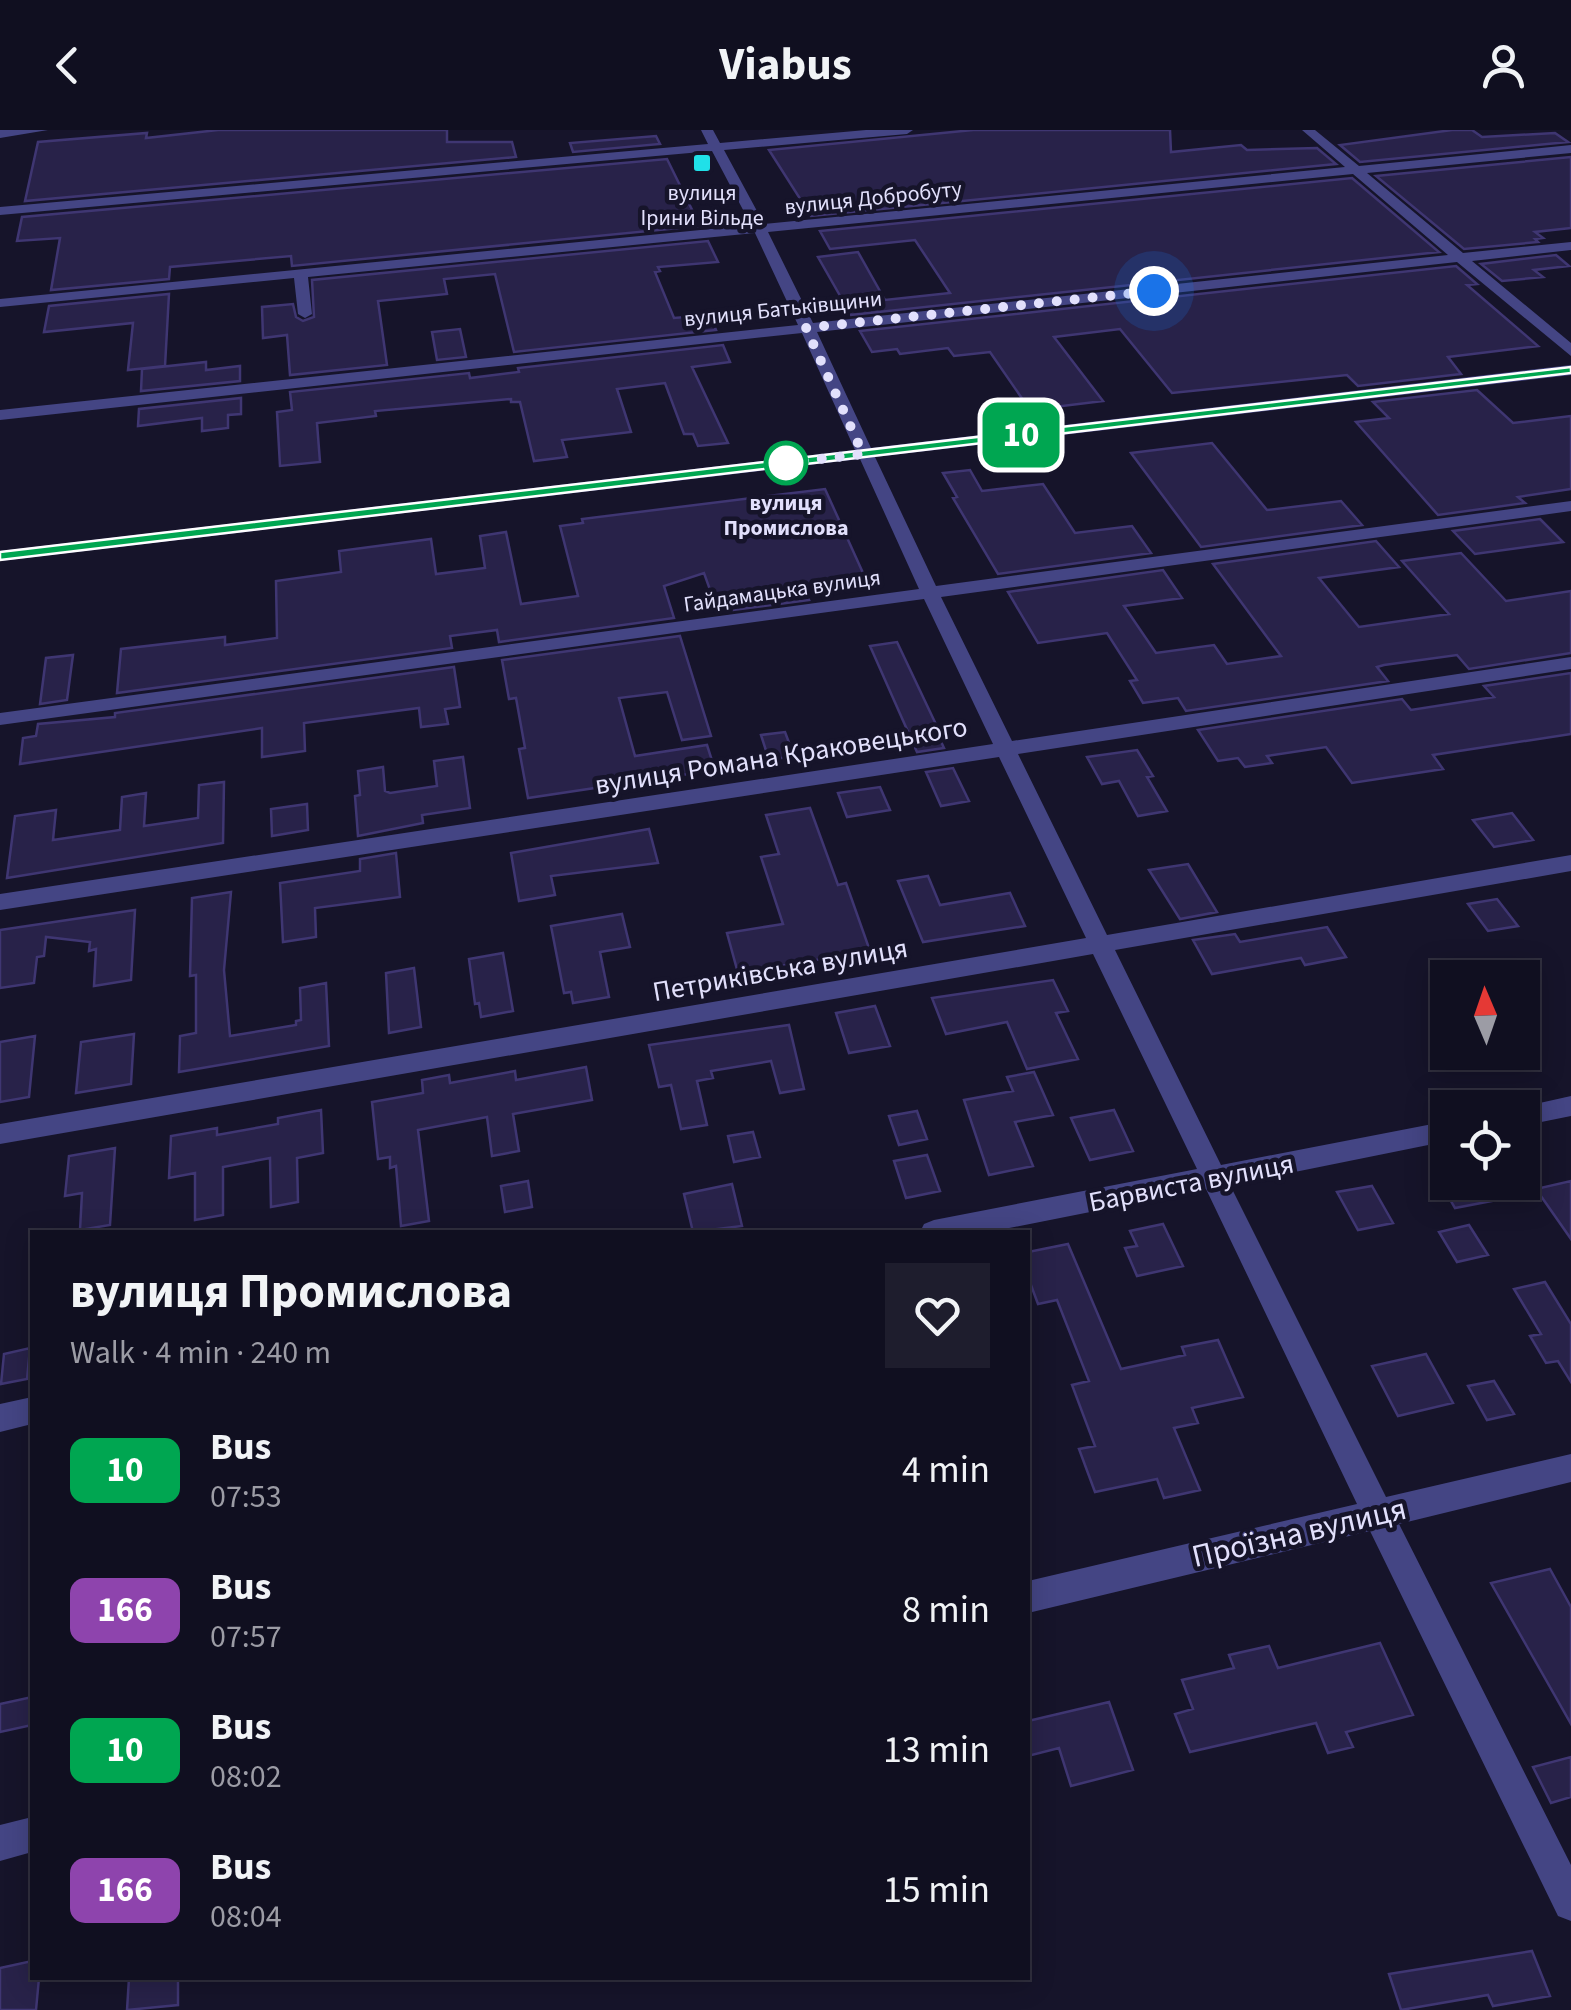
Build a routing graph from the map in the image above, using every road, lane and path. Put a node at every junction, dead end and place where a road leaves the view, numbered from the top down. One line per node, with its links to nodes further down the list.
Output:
1 (42, 130): 4 (street)
2 (907, 130): 5 (street)
3 (1308, 130): 7 (street)
4 (0, 134)
5 (712, 138): 8 (street); 9 (street)
6 (1571, 148): 7 (street, вулиця Добробуту)
7 (1356, 170): 9 (street, вулиця Добробуту); 11 (street)
8 (0, 211)
9 (758, 228): 12 (street, вулиця Добробуту); 15 (street)
10 (1571, 246): 11 (street, вулиця Батьківщини)
11 (1463, 258): 15 (street, вулиця Батьківщини); 16 (street)
12 (301, 273): 13 (street, вулиця Добробуту); 14 (street)
13 (0, 303)
14 (305, 314)
15 (806, 328): 18 (street, вулиця Батьківщини); 19 (street)
16 (1571, 350)
17 (1571, 370): 19 (street)
18 (0, 415)
19 (863, 454): 21 (street); 22 (street)
20 (1571, 506): 22 (street, Гайдамацька вулиця)
21 (0, 556)
22 (929, 593): 24 (street, Гайдамацька вулиця); 25 (street)
23 (1571, 662): 25 (street, вулиця Романа Краковецького)
24 (0, 720)
25 (1005, 749): 27 (street, вулиця Романа Краковецького); 28 (street)
26 (1571, 863): 28 (street, Петриківська вулиця)
27 (0, 902)
28 (1100, 944): 31 (street, Петриківська вулиця); 33 (street)
29 (1571, 1106): 30 (street)
30 (1540, 1112)
31 (0, 1134)
32 (1430, 1135): 33 (street, Барвиста вулиця)
33 (1212, 1178): 34 (street, Барвиста вулиця); 38 (street)
34 (944, 1230)
35 (30, 1412): 36 (street)
36 (0, 1418)
37 (1571, 1468): 38 (street, Проїзна вулиця)
38 (1374, 1513): 39 (street, Проїзна вулиця); 42 (street)
39 (1030, 1596)
40 (30, 1836): 41 (street)
41 (0, 1843)
42 (1571, 1904)

